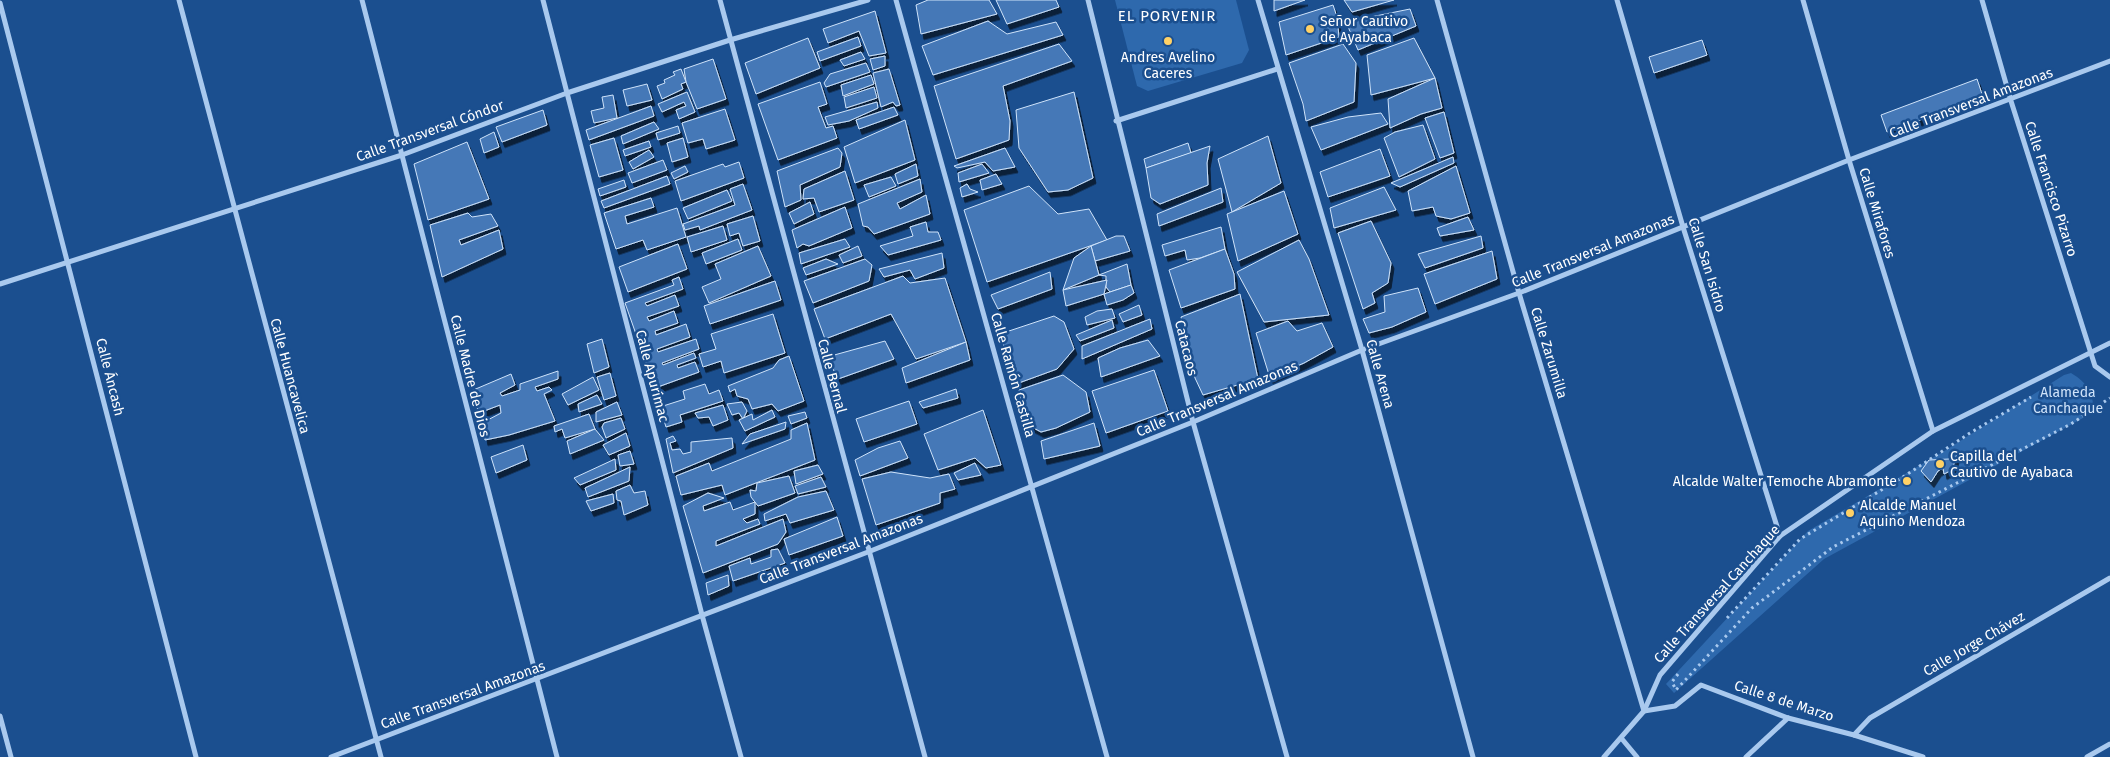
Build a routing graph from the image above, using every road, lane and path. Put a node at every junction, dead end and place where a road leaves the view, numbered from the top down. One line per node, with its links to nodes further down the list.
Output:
1 (179, 0): 22 (street, Calle Huancavelica)
2 (362, 0): 20 (street, Calle Madre de Dios)
3 (543, 0): 17 (street, Calle Apurímac)
4 (720, 0): 14 (street, Calle Bernal)
5 (868, 0): 14 (street, Calle Transversal Cóndor)
6 (896, 0): 35 (street, Calle Ramón Castilla)
7 (1088, 0): 19 (street, Catacaos)
8 (1258, 0): 16 (street, Calle Arena)
9 (1437, 0): 26 (street, Calle Zarumilla)
10 (1617, 0): 23 (street, Calle San Isidro)
11 (1803, 0): 21 (street, Calle Mirafores)
12 (1982, 0): 18 (street, Calle Francisco Pizarro)
13 (0, 3): 24 (street, Calle Áncash)
14 (730, 40): 17 (street, Calle Transversal Cóndor); 37 (street, Calle Bernal)
15 (2110, 61): 18 (street, Calle Transversal Amazonas)
16 (1277, 69): 19 (street); 28 (street, Calle Arena)
17 (567, 93): 20 (street, Calle Transversal Cóndor); 39 (street, Calle Apurímac)
18 (2011, 101): 21 (street, Calle Transversal Amazonas); 29 (street, Calle Francisco Pizarro)
19 (1116, 121): 33 (street, Catacaos)
20 (402, 155): 22 (street, Calle Transversal Cóndor); 42 (street, Calle Madre de Dios)
21 (1849, 160): 23 (street, Calle Transversal Amazonas); 34 (street, Calle Mirafores)
22 (233, 209): 24 (street, Calle Transversal Cóndor); 47 (street, Calle Huancavelica)
23 (1683, 227): 26 (street, Calle Transversal Amazonas); 36 (street, Calle San Isidro)
24 (69, 264): 25 (street, Calle Transversal Cóndor); 51 (street, Calle Áncash)
25 (0, 284)
26 (1519, 293): 28 (street, Calle Transversal Amazonas); 43 (street, Calle Zarumilla)
27 (2110, 343): 29 (street, Calle Transversal Canchaque)
28 (1362, 350): 33 (street, Calle Transversal Amazonas); 59 (street, Calle Arena)
29 (2092, 351): 30 (street, Calle Francisco Pizarro); 34 (street, Calle Transversal Canchaque)
30 (2110, 377)
31 (2034, 395): 40 (path)
32 (2110, 398): 41 (path)
33 (1193, 422): 35 (street, Calle Transversal Amazonas); 58 (street, Catacaos)
34 (1933, 431): 36 (street, Calle Transversal Canchaque)
35 (1033, 486): 37 (street, Calle Transversal Amazonas); 57 (street, Calle Ramón Castilla)
36 (1780, 536): 43 (street, Calle Transversal Canchaque)
37 (868, 552): 39 (street, Calle Transversal Amazonas); 56 (street, Calle Bernal)
38 (2110, 578): 46 (street, Calle Jorge Chávez)
39 (702, 615): 42 (street, Calle Transversal Amazonas); 55 (street, Calle Apurímac)
40 (1726, 619)
41 (1683, 668)
42 (537, 680): 47 (street, Calle Transversal Amazonas); 54 (street, Calle Madre de Dios)
43 (1644, 711): 45 (street, Calle 8 de Marzo); 48 (street, Calle Transversal Canchaque)
44 (0, 716): 50 (street)
45 (1788, 718): 46 (street, Calle 8 de Marzo); 62 (street)
46 (1854, 735): 63 (street, Calle 8 de Marzo)
47 (377, 739): 52 (street, Calle Transversal Amazonas); 53 (street, Calle Huancavelica)
48 (1622, 739): 60 (street, Calle Transversal Canchaque); 61 (street)
49 (2110, 744): 64 (street)
50 (11, 757)
51 (196, 757)
52 (331, 757)
53 (381, 757)
54 (558, 757)
55 (741, 757)
56 (925, 757)
57 (1107, 757)
58 (1287, 757)
59 (1473, 757)
60 (1604, 757)
61 (1637, 757)
62 (1746, 757)
63 (1923, 757)
64 (2086, 757)

